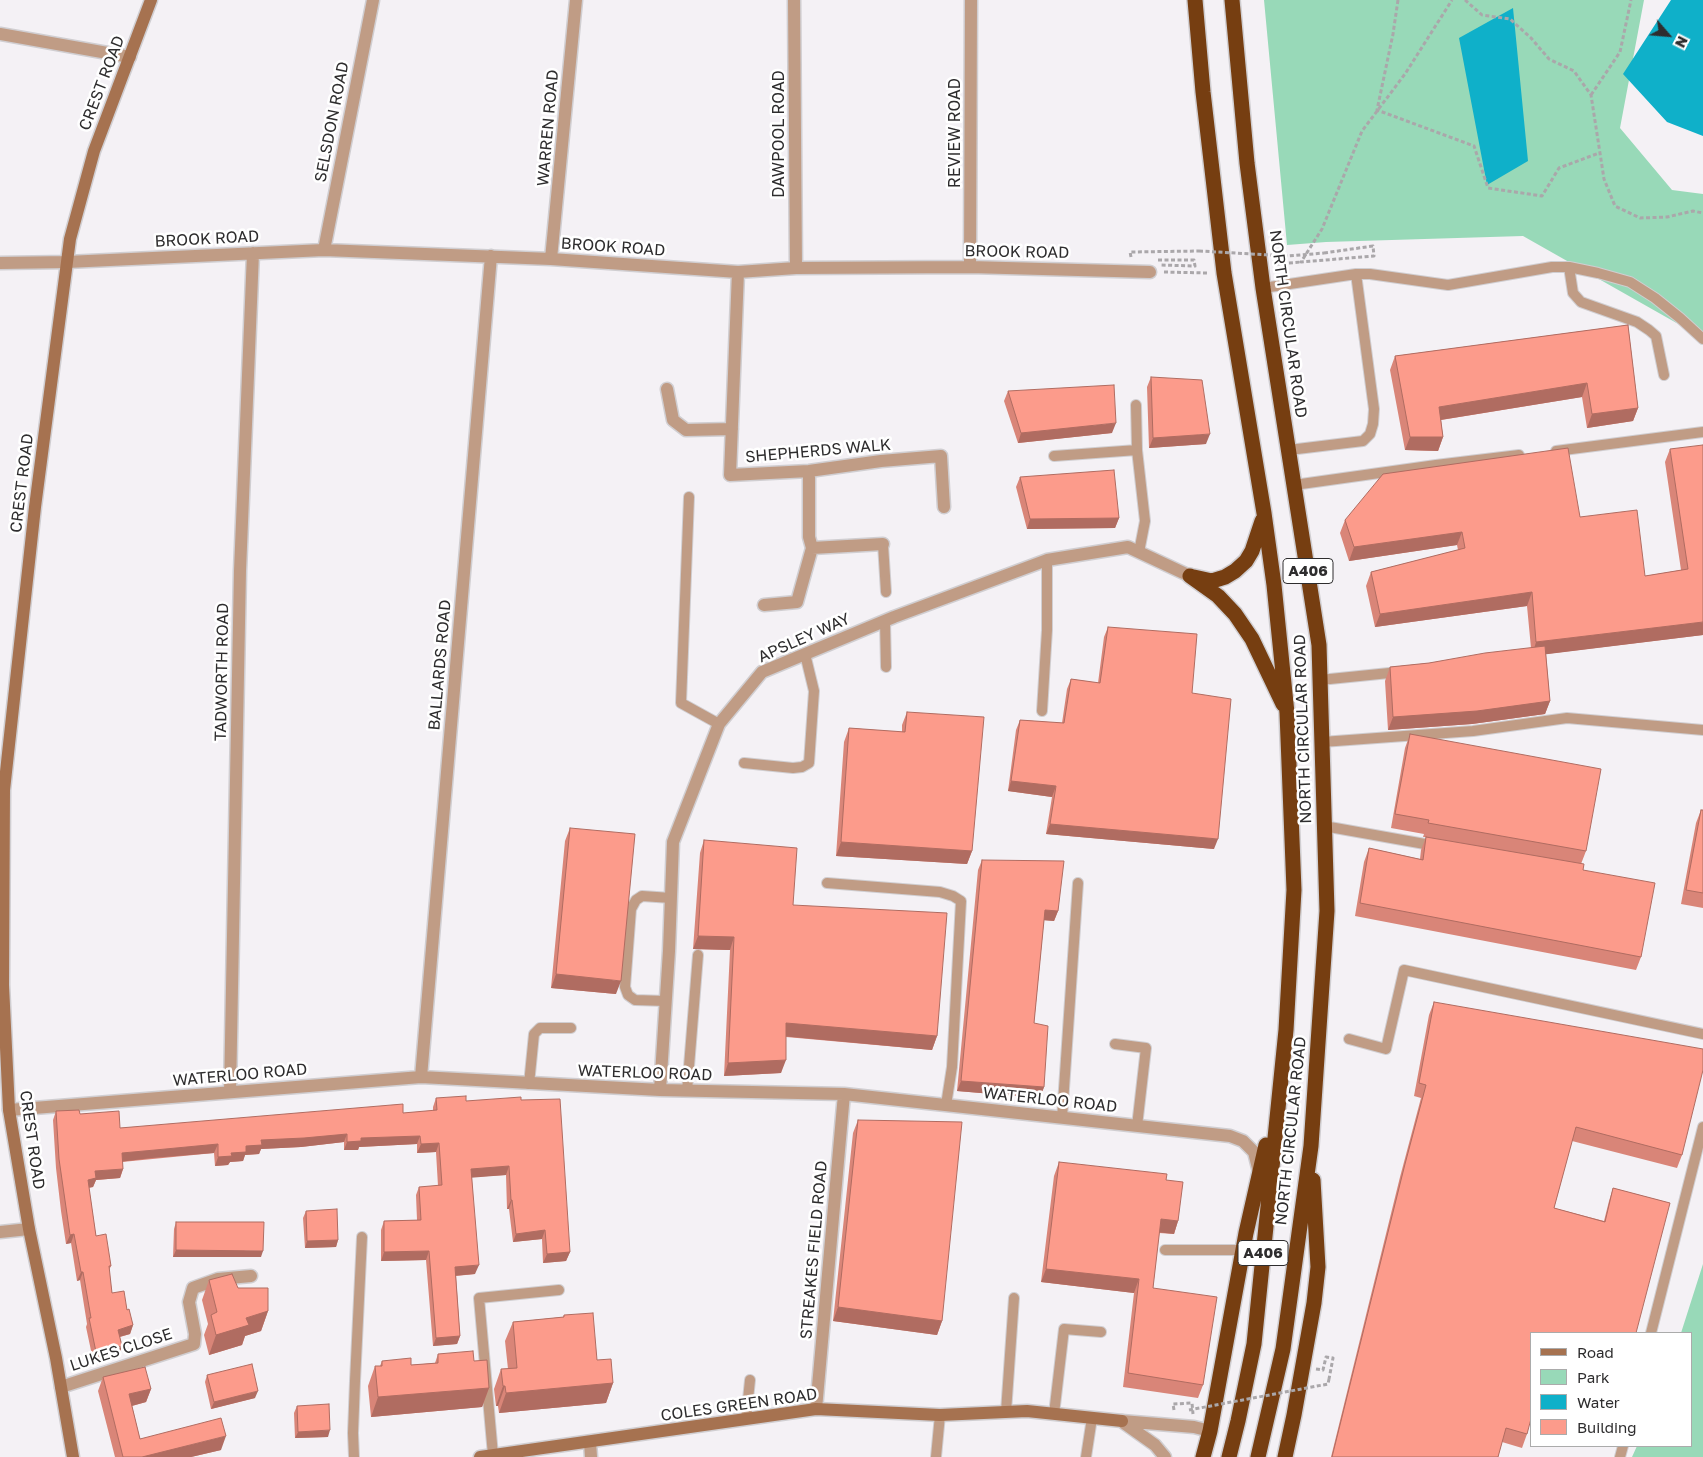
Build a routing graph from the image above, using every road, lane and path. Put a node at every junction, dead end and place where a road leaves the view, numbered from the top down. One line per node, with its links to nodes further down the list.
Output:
1 (151, 0): 13 (street, CREST ROAD)
2 (373, 0): 18 (street, SELSDON ROAD)
3 (576, 0): 21 (street, WARREN ROAD)
4 (794, 0): 30 (street, DAWPOOL ROAD)
5 (971, 0): 28 (street, REVIEW ROAD)
6 (1195, 0): 32 (highway, NORTH CIRCULAR ROAD / A406)
7 (1232, 0): 26 (highway, NORTH CIRCULAR ROAD / A406)
8 (1398, 0): 15 (path)
9 (1452, 0): 15 (path)
10 (1465, 0): 14 (path)
11 (1631, 0): 14 (path)
12 (0, 34): 13 (street)
13 (130, 57): 23 (street, CREST ROAD)
14 (1591, 95): 16 (path)
15 (1377, 110): 16 (path); 24 (path)
16 (1599, 153): 17 (path)
17 (1703, 213)
18 (324, 250): 19 (street, BROOK ROAD); 20 (street, BROOK ROAD)
19 (253, 253): 23 (street, BROOK ROAD); 85 (street, TADWORTH ROAD)
20 (491, 256): 21 (street, BROOK ROAD); 80 (street, BALLARDS ROAD)
21 (552, 258): 31 (street, BROOK ROAD)
22 (1132, 260): 24 (path, bridge)
23 (67, 262): 25 (street, BROOK ROAD); 88 (street, CREST ROAD)
24 (1300, 262): 26 (path)
25 (0, 263)
26 (1260, 265): 34 (highway, NORTH CIRCULAR ROAD / A406)
27 (1150, 266): 27 (path); 28 (street, BROOK ROAD); 32 (path)
28 (970, 267): 30 (street, BROOK ROAD)
29 (1569, 267): 33 (lane); 35 (lane); 36 (lane)
30 (796, 268): 31 (street, BROOK ROAD)
31 (738, 272): 39 (street, SHEPHERDS WALK)
32 (1224, 273): 50 (highway, NORTH CIRCULAR ROAD / A406)
33 (1356, 274): 34 (lane); 42 (lane)
34 (1263, 288): 42 (highway, NORTH CIRCULAR ROAD / A406)
35 (1703, 339)
36 (1664, 375)
37 (667, 389): 39 (street)
38 (1136, 406): 41 (lane)
39 (732, 429): 46 (street, SHEPHERDS WALK)
40 (1703, 432): 43 (lane)
41 (1138, 450): 45 (lane); 53 (lane)
42 (1289, 450): 47 (highway, NORTH CIRCULAR ROAD / A406)
43 (1550, 452)
44 (1531, 454): 47 (lane)
45 (1054, 456)
46 (809, 471): 49 (street, SHEPHERDS WALK); 52 (street)
47 (1294, 485): 62 (highway, NORTH CIRCULAR ROAD / A406)
48 (689, 497): 65 (lane)
49 (944, 507)
50 (1264, 513): 55 (highway); 64 (highway, NORTH CIRCULAR ROAD / A406)
51 (883, 544): 52 (street); 56 (lane)
52 (812, 548): 57 (street)
53 (1139, 552): 54 (street, APSLEY WAY); 55 (street, APSLEY WAY)
54 (1047, 560): 58 (street, APSLEY WAY); 63 (lane)
55 (1190, 576): 64 (highway)
56 (886, 592)
57 (764, 605)
58 (885, 621): 59 (street, APSLEY WAY); 60 (lane)
59 (805, 654): 65 (street, APSLEY WAY); 68 (lane)
60 (886, 668)
61 (1413, 671): 62 (lane)
62 (1320, 680): 67 (highway, NORTH CIRCULAR ROAD / A406)
63 (1042, 711)
64 (1287, 713): 81 (highway, NORTH CIRCULAR ROAD / A406)
65 (719, 724): 73 (street, APSLEY WAY)
66 (1703, 730): 67 (lane)
67 (1322, 742): 69 (highway, NORTH CIRCULAR ROAD / A406)
68 (744, 763)
69 (1324, 826): 70 (lane); 92 (highway, NORTH CIRCULAR ROAD / A406)
70 (1442, 847)
71 (828, 883): 87 (lane)
72 (1078, 883): 89 (lane)
73 (671, 898): 75 (street, APSLEY WAY); 75 (lane)
74 (698, 955): 84 (lane)
75 (666, 1001): 83 (street, APSLEY WAY)
76 (571, 1028): 82 (lane)
77 (1703, 1034): 78 (lane)
78 (1349, 1039)
79 (1115, 1044): 90 (lane)
80 (421, 1077): 82 (street, WATERLOO ROAD); 85 (street, WATERLOO ROAD)
81 (1280, 1083): 93 (highway, A406); 125 (highway, NORTH CIRCULAR ROAD / A406)
82 (529, 1084): 83 (street, WATERLOO ROAD)
83 (660, 1090): 84 (street, WATERLOO ROAD)
84 (687, 1091): 86 (street, WATERLOO ROAD)
85 (230, 1092): 88 (street, WATERLOO ROAD)
86 (844, 1094): 87 (street, WATERLOO ROAD); 108 (street, STREAKES FIELD ROAD)
87 (946, 1105): 89 (street, WATERLOO ROAD)
88 (9, 1110): 94 (street, CREST ROAD)
89 (1062, 1118): 90 (street, WATERLOO ROAD)
90 (1137, 1126): 93 (street, WATERLOO ROAD)
91 (1703, 1127): 103 (lane)
92 (1310, 1146): 126 (highway, NORTH CIRCULAR ROAD / A406); 127 (highway, A406)
93 (1259, 1172): 98 (highway, A406)
94 (28, 1229): 95 (street); 106 (street, CREST ROAD)
95 (0, 1232)
96 (362, 1237): 119 (lane)
97 (1165, 1250): 98 (lane)
98 (1243, 1250): 115 (highway, A406)
99 (251, 1276): 106 (street, LUKES CLOSE)
100 (560, 1290): 117 (lane)
101 (1014, 1298): 109 (lane)
102 (1101, 1332): 110 (lane)
103 (1651, 1332)
104 (1324, 1365): 107 (path, bridge)
105 (750, 1380): 113 (lane)
106 (61, 1387): 118 (street, CREST ROAD)
107 (1187, 1403)
108 (816, 1409): 111 (street, COLES GREEN ROAD); 113 (street, COLES GREEN ROAD)
109 (1006, 1412): 110 (street, COLES GREEN ROAD); 111 (street, COLES GREEN ROAD)
110 (1054, 1414): 112 (street, COLES GREEN ROAD)
111 (940, 1415): 121 (lane)
112 (1092, 1418): 114 (street, COLES GREEN ROAD); 122 (lane)
113 (746, 1419): 116 (street, COLES GREEN ROAD)
114 (1122, 1421): 115 (street, COLES GREEN ROAD); 123 (street)
115 (1210, 1430): 124 (highway, A406)
116 (590, 1442): 117 (street, COLES GREEN ROAD); 120 (street)
117 (487, 1456)
118 (73, 1457)
119 (354, 1457)
120 (591, 1457)
121 (936, 1457)
122 (1086, 1457)
123 (1165, 1457)
124 (1203, 1457)
125 (1229, 1457)
126 (1258, 1457)
127 (1285, 1457)

